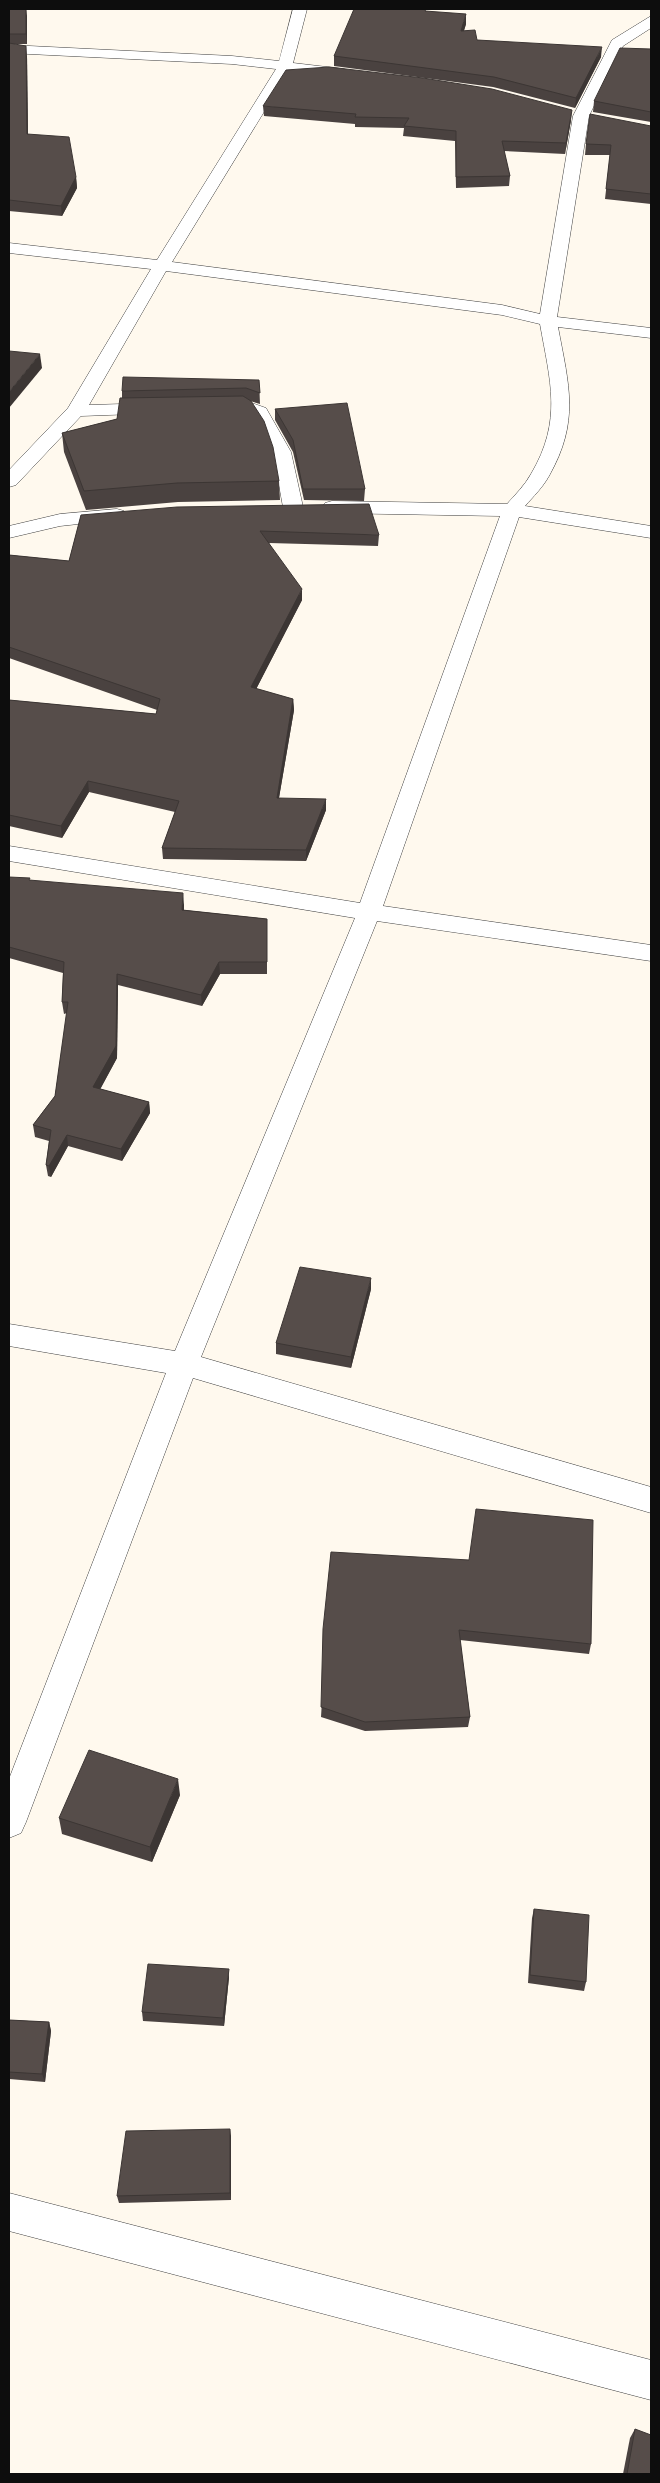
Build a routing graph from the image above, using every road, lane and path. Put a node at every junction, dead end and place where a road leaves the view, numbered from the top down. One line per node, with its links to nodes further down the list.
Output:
1 (300, 9): 4 (street)
2 (651, 20): 7 (street)
3 (9, 49): 4 (street)
4 (285, 66): 5 (street); 10 (street)
5 (354, 74)
6 (564, 111): 7 (street)
7 (581, 116): 8 (street); 11 (street)
8 (600, 120)
9 (9, 248): 10 (street)
10 (161, 266): 11 (street); 15 (street)
11 (548, 321): 12 (street); 17 (street)
12 (651, 333)
13 (173, 408): 15 (street)
14 (202, 408): 17 (street)
15 (76, 411): 16 (street)
16 (9, 481)
17 (512, 510): 20 (street); 22 (street)
18 (139, 514): 19 (street)
19 (9, 532)
20 (651, 532)
21 (9, 853): 22 (street)
22 (369, 912): 23 (street); 25 (street)
23 (651, 953)
24 (9, 1335): 25 (street)
25 (184, 1364): 26 (street); 27 (street)
26 (651, 1500)
27 (9, 1822)
28 (9, 2212): 29 (street)
29 (651, 2380)

